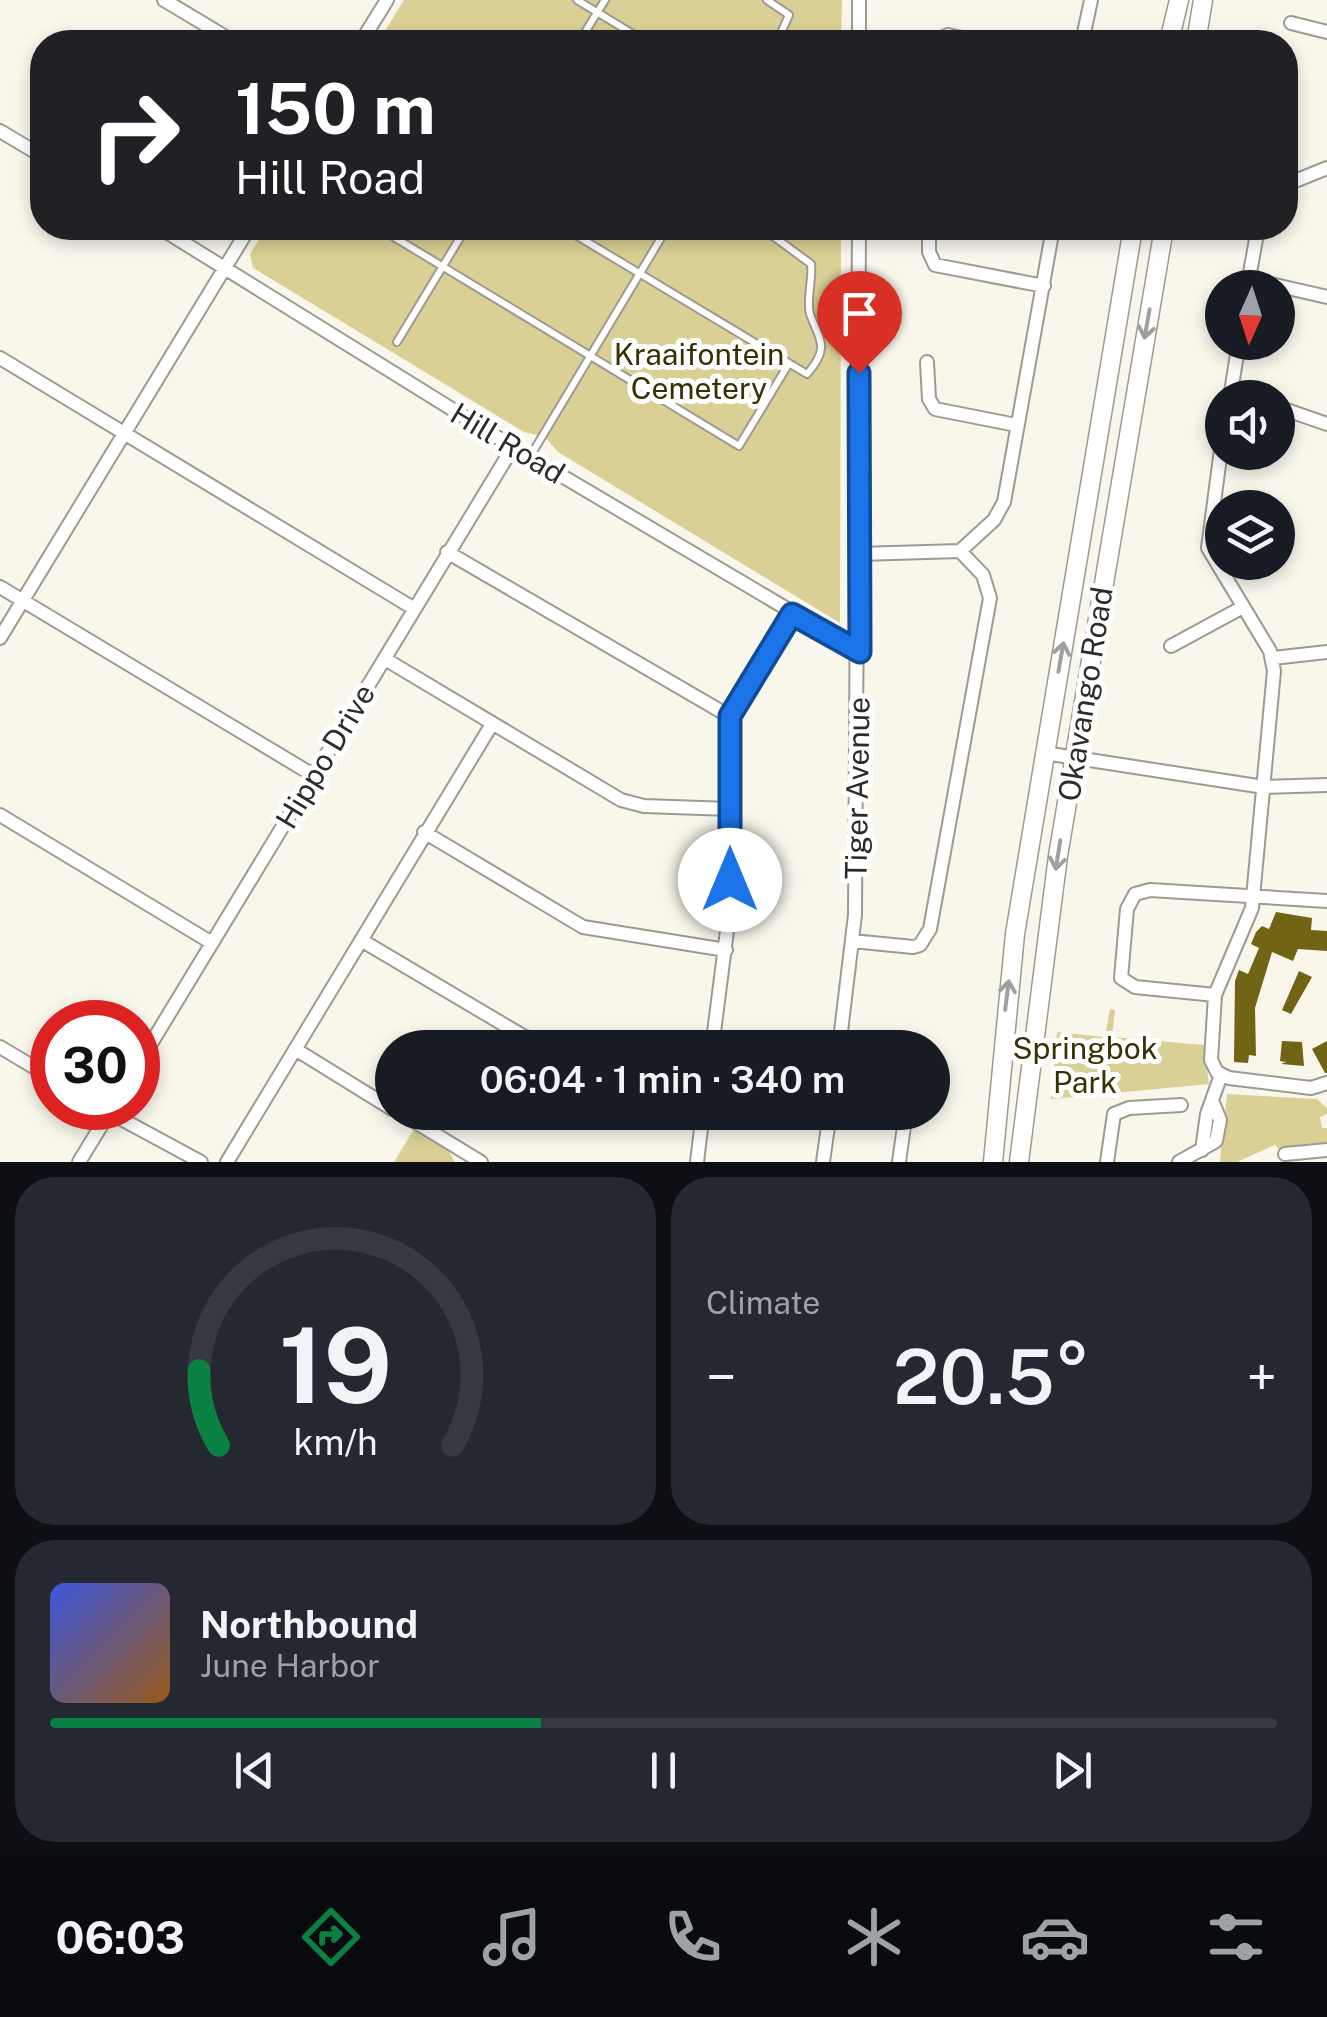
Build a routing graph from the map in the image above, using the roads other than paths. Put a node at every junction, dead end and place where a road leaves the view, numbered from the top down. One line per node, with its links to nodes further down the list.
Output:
1 (164, 0): 12 (street)
2 (386, 0): 13 (street)
3 (577, 0): 10 (lane)
4 (605, 0): 10 (lane)
5 (767, 0): 16 (lane)
6 (858, 0): 17 (street)
7 (1091, 0): 18 (street)
8 (1178, 0): 19 (main road)
9 (1203, 0): 20 (main road)
10 (598, 12): 14 (lane); 15 (lane)
11 (1291, 23): 21 (street)
12 (214, 30)
13 (367, 30)
14 (587, 30)
15 (627, 30)
16 (784, 30)
17 (858, 30)
18 (1085, 30)
19 (1172, 30)
20 (1198, 30)
21 (1327, 32)
22 (0, 130): 23 (street)
23 (30, 149)
24 (1327, 168): 25 (street)
25 (1298, 179)
26 (180, 240): 40 (street, Hill Road)
27 (242, 240): 40 (street)
28 (400, 240): 39 (lane)
29 (459, 240): 39 (lane)
30 (585, 240): 42 (lane)
31 (660, 240): 42 (lane)
32 (778, 240): 50 (lane)
33 (859, 240): 60 (street, Tiger Avenue)
34 (929, 240): 43 (street)
35 (1051, 240): 43 (street)
36 (1131, 240): 74 (main road, Okavango Road, one-way to 36)
37 (1162, 240): 75 (main road, Okavango Road, one-way to 75)
38 (1256, 240): 41 (street)
39 (443, 265): 46 (lane); 47 (lane)
40 (226, 267): 54 (street); 55 (street, Hill Road)
41 (1251, 270)
42 (640, 272): 47 (lane); 50 (lane)
43 (1044, 286): 53 (street)
44 (1295, 291): 45 (street)
45 (1327, 297)
46 (397, 342)
47 (589, 357): 50 (lane); 56 (lane)
48 (0, 358): 54 (street)
49 (927, 362): 53 (street)
50 (788, 365)
51 (1295, 413): 52 (street)
52 (1327, 424)
53 (1016, 425): 59 (street)
54 (123, 432): 62 (street); 64 (street)
55 (513, 446): 56 (street, Hill Road); 58 (street, Hippo Drive)
56 (530, 456): 65 (street, Hill Road)
57 (1218, 470): 63 (street)
58 (447, 552): 64 (street, Hippo Drive); 72 (street)
59 (960, 552): 60 (street); 85 (street)
60 (859, 554): 68 (street, Tiger Avenue)
61 (0, 587): 62 (street)
62 (22, 601): 66 (street); 76 (street)
63 (1243, 607): 67 (street); 70 (street)
64 (413, 608): 71 (street, Hippo Drive)
65 (792, 614): 68 (street, Hill Road); 72 (street)
66 (0, 638)
67 (1170, 646)
68 (860, 652): 85 (street, Tiger Avenue)
69 (1327, 652): 70 (street)
70 (1273, 658): 78 (street)
71 (385, 659): 73 (street); 76 (street, Hippo Drive)
72 (730, 716): 79 (street)
73 (492, 724): 79 (street); 81 (street)
74 (1044, 753): 75 (street); 115 (main road, Okavango Road, one-way to 74)
75 (1074, 758): 78 (street); 116 (main road, Okavango Road, one-way to 116)
76 (313, 775): 86 (street, Hippo Drive)
77 (1327, 785): 78 (street)
78 (1264, 787): 82 (street)
79 (730, 809): 87 (street)
80 (0, 816): 86 (street)
81 (424, 832): 84 (street); 87 (street)
82 (1253, 896): 83 (street); 88 (street); 88 (street)
83 (1327, 901)
84 (360, 940): 90 (street); 94 (street)
85 (852, 940): 92 (street, Tiger Avenue)
86 (212, 943): 89 (street, Hippo Drive)
87 (726, 950): 91 (street)
88 (1215, 995): 96 (street)
89 (160, 1029)
90 (513, 1030)
91 (715, 1030)
92 (842, 1030)
93 (0, 1046): 95 (street)
94 (295, 1049): 98 (street); 111 (street)
95 (30, 1064)
96 (1219, 1073): 97 (street); 118 (street)
97 (1327, 1083)
98 (375, 1098)
99 (1182, 1105): 117 (street)
100 (96, 1130): 109 (street)
101 (144, 1130): 110 (street)
102 (428, 1130): 108 (street)
103 (700, 1130): 112 (street)
104 (828, 1130): 113 (street)
105 (903, 1130): 114 (street)
106 (1327, 1150): 107 (street)
107 (1285, 1154)
108 (475, 1160)
109 (79, 1162)
110 (201, 1162)
111 (227, 1162)
112 (696, 1162)
113 (824, 1162)
114 (899, 1162)
115 (993, 1162)
116 (1019, 1162)
117 (1108, 1162)
118 (1178, 1162)

